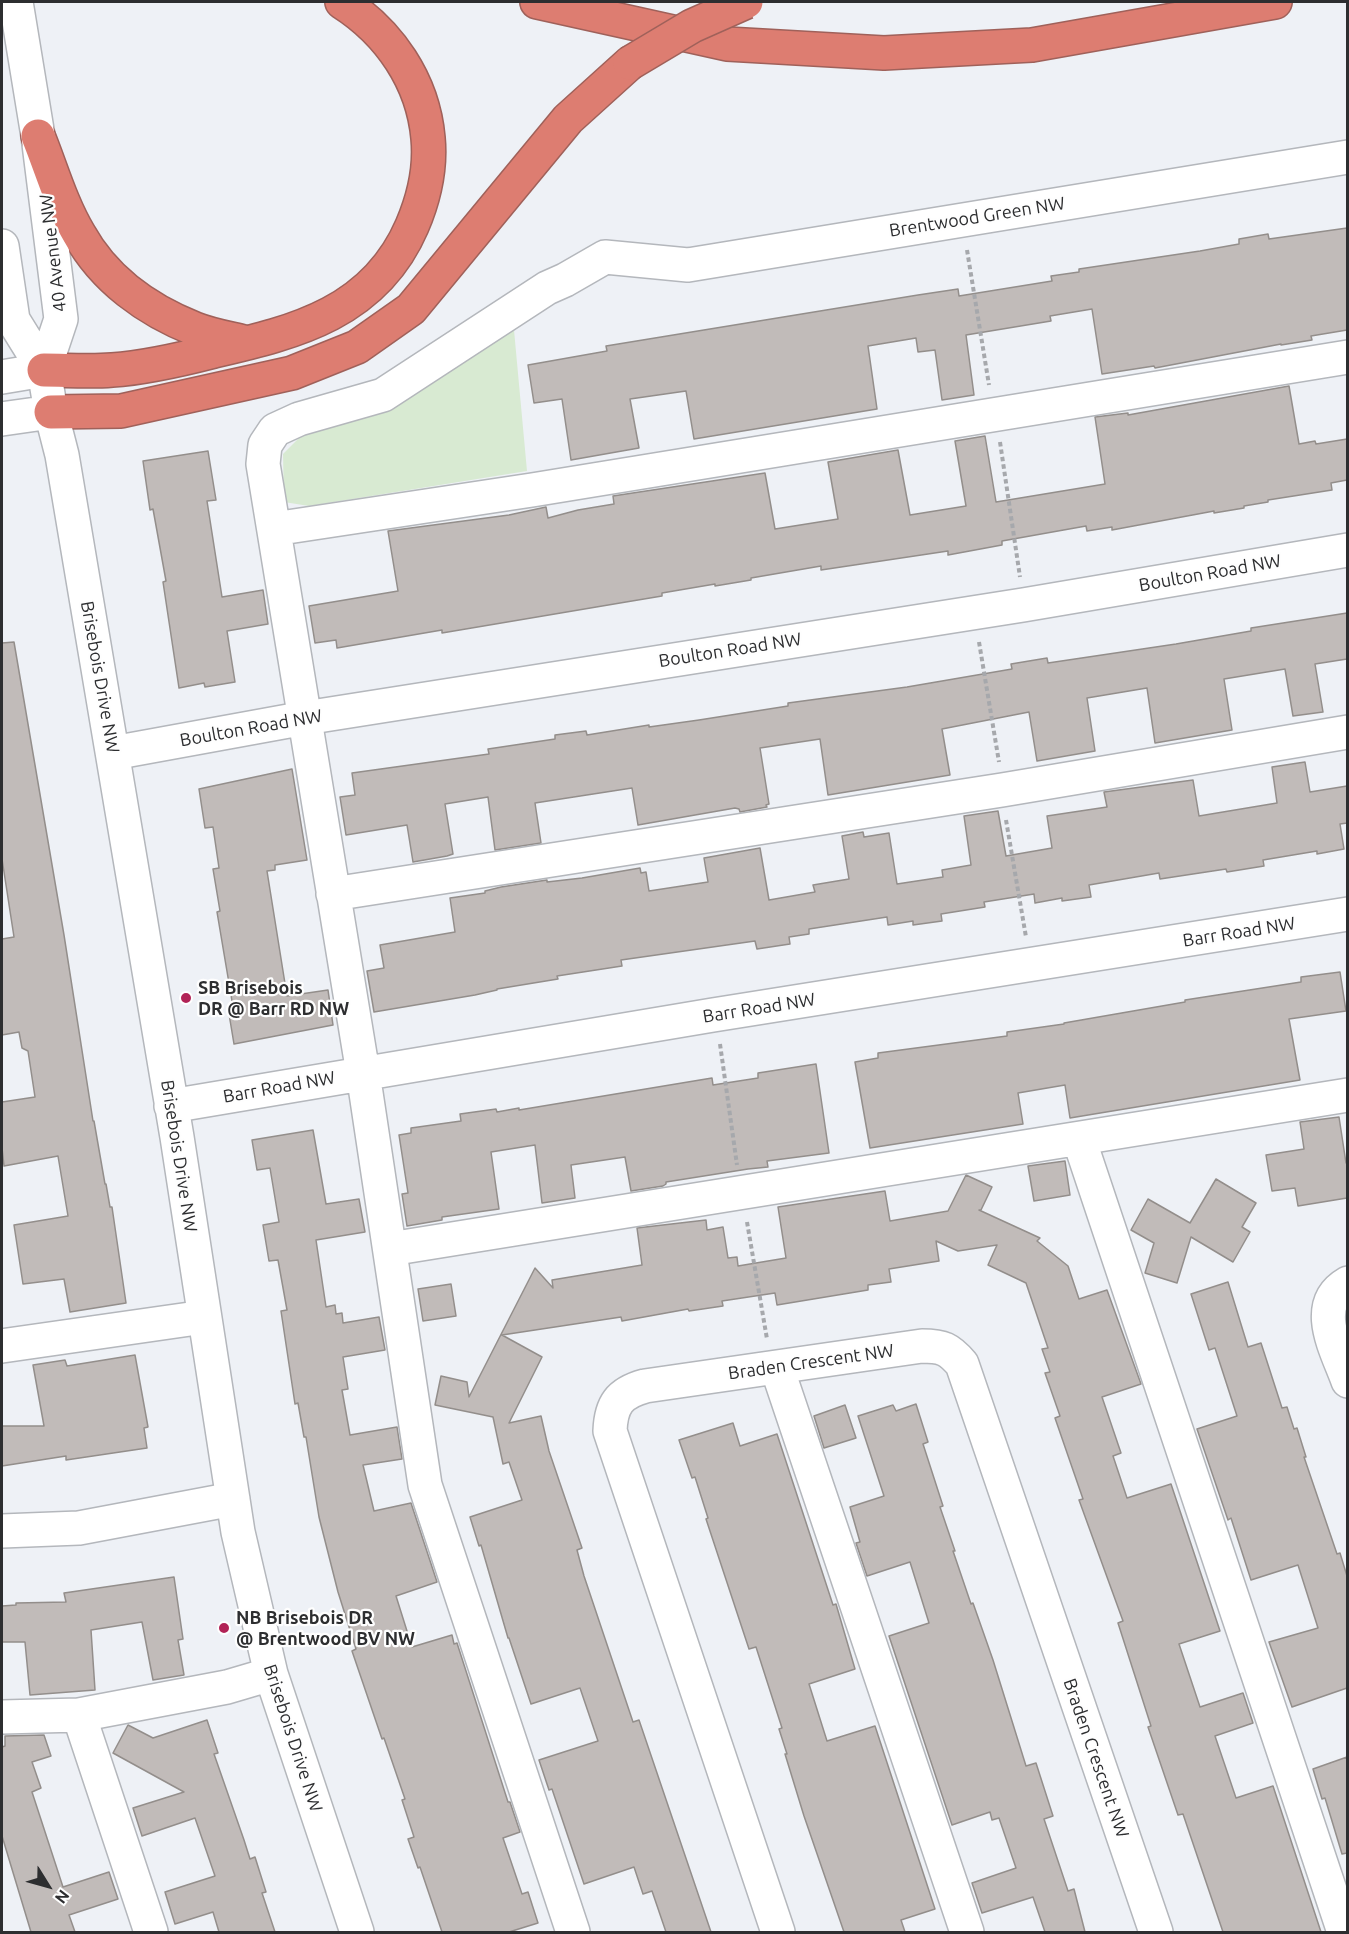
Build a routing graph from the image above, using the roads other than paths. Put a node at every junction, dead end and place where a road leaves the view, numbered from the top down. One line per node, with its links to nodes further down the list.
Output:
1 (16, 2): 6 (street, 40 Avenue NW)
2 (342, 2): 9 (highway)
3 (537, 2): 5 (highway)
4 (746, 2): 13 (highway, bridge)
5 (1275, 2)
6 (38, 136): 9 (highway); 11 (street, 40 Avenue NW)
7 (1347, 157): 15 (street, Brentwood Green NW)
8 (2, 246): 11 (street)
9 (248, 343): 11 (highway)
10 (1347, 357): 15 (street)
11 (44, 370): 12 (street); 13 (street, Brisebois Drive NW)
12 (2, 377)
13 (51, 412): 14 (street); 19 (street, Brisebois Drive NW)
14 (2, 419)
15 (274, 529): 17 (street)
16 (1347, 550): 17 (street, Boulton Road NW)
17 (305, 718): 19 (street, Boulton Road NW); 20 (street)
18 (1347, 732): 20 (street)
19 (113, 753): 24 (street, Brisebois Drive NW)
20 (333, 894): 22 (street)
21 (1347, 914): 22 (street, Barr Road NW)
22 (363, 1073): 24 (street, Barr Road NW); 26 (street)
23 (1347, 1095): 25 (street)
24 (171, 1106): 28 (street, Brisebois Drive NW)
25 (1079, 1139): 26 (street); 43 (street)
26 (390, 1249): 39 (street)
27 (1347, 1283): 31 (street)
28 (204, 1317): 29 (street); 32 (street, Brisebois Drive NW)
29 (2, 1341)
30 (777, 1368): 40 (street, Braden Crescent NW); 41 (street); 42 (street, Braden Crescent NW)
31 (1347, 1381)
32 (233, 1499): 33 (street); 34 (street, Brisebois Drive NW)
33 (2, 1531)
34 (271, 1674): 35 (street); 38 (street, Brisebois Drive NW)
35 (79, 1716): 36 (street); 37 (street)
36 (2, 1717)
37 (151, 1932)
38 (357, 1932)
39 (573, 1932)
40 (777, 1932)
41 (967, 1932)
42 (1156, 1932)
43 (1344, 1932)

